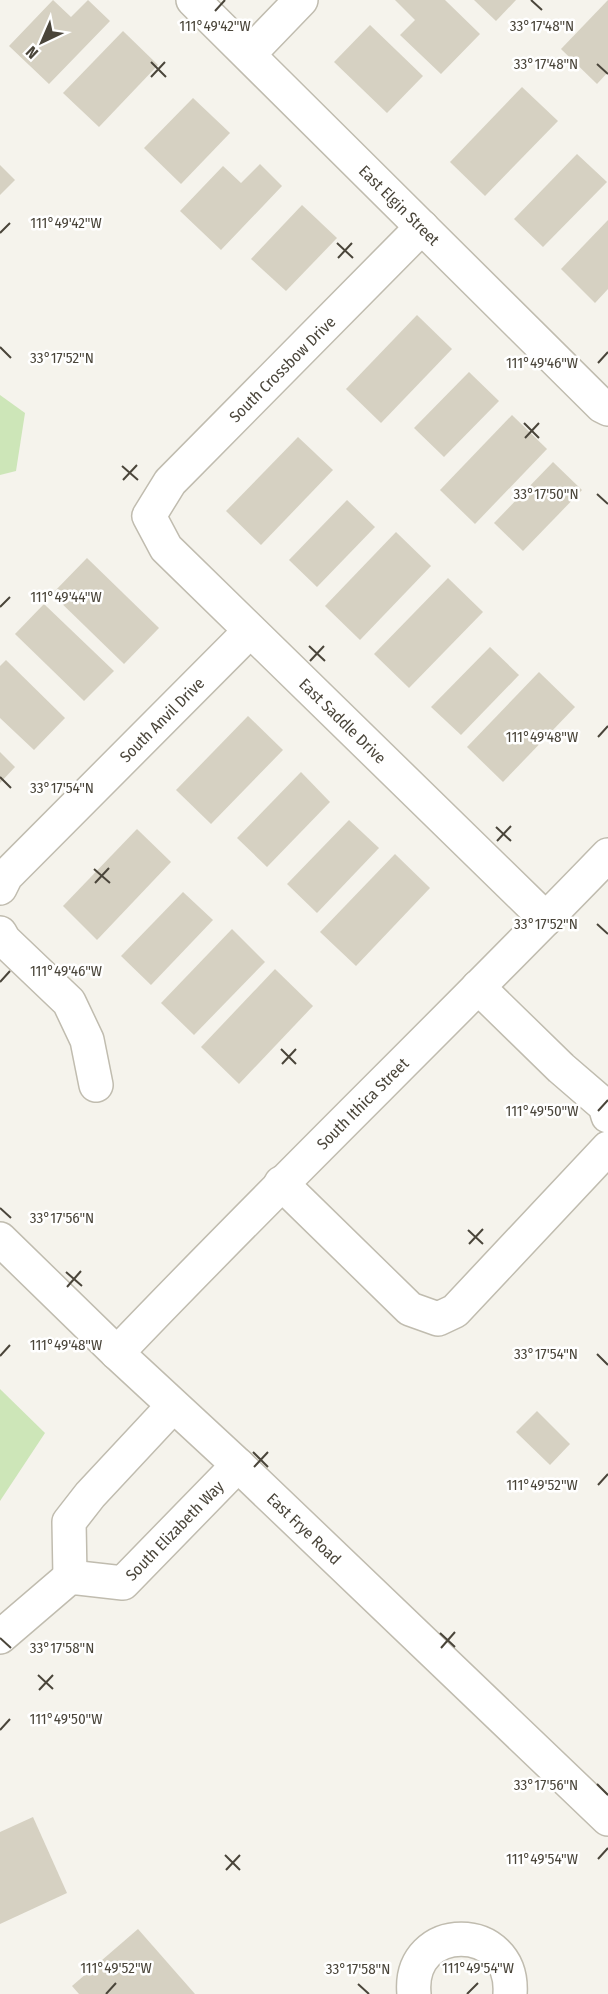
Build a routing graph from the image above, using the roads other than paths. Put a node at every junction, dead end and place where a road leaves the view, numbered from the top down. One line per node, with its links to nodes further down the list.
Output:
1 (193, 0): 3 (street, East Elgin Street)
2 (301, 0): 3 (street)
3 (249, 54): 4 (street, East Elgin Street)
4 (422, 227): 5 (street, East Elgin Street); 6 (street, South Crossbow Drive)
5 (608, 409)
6 (148, 516): 7 (street, East Saddle Drive)
7 (250, 631): 9 (street, South Anvil Drive); 10 (street, East Saddle Drive)
8 (608, 855): 10 (street, South Ithica Street)
9 (0, 888)
10 (546, 919): 12 (street, South Ithica Street)
11 (0, 933): 13 (street)
12 (478, 987): 14 (street); 16 (street, South Ithica Street)
13 (96, 1085)
14 (608, 1116)
15 (608, 1148): 16 (street)
16 (281, 1183): 18 (street, South Ithica Street)
17 (0, 1239): 18 (street, East Frye Road)
18 (117, 1353): 19 (street, East Frye Road)
19 (173, 1406): 20 (street, East Frye Road); 21 (street)
20 (238, 1465): 21 (street, South Elizabeth Way); 23 (street, East Frye Road)
21 (70, 1577): 22 (street)
22 (0, 1637)
23 (608, 1819)
24 (414, 1994): 25 (street)
25 (510, 1994)

